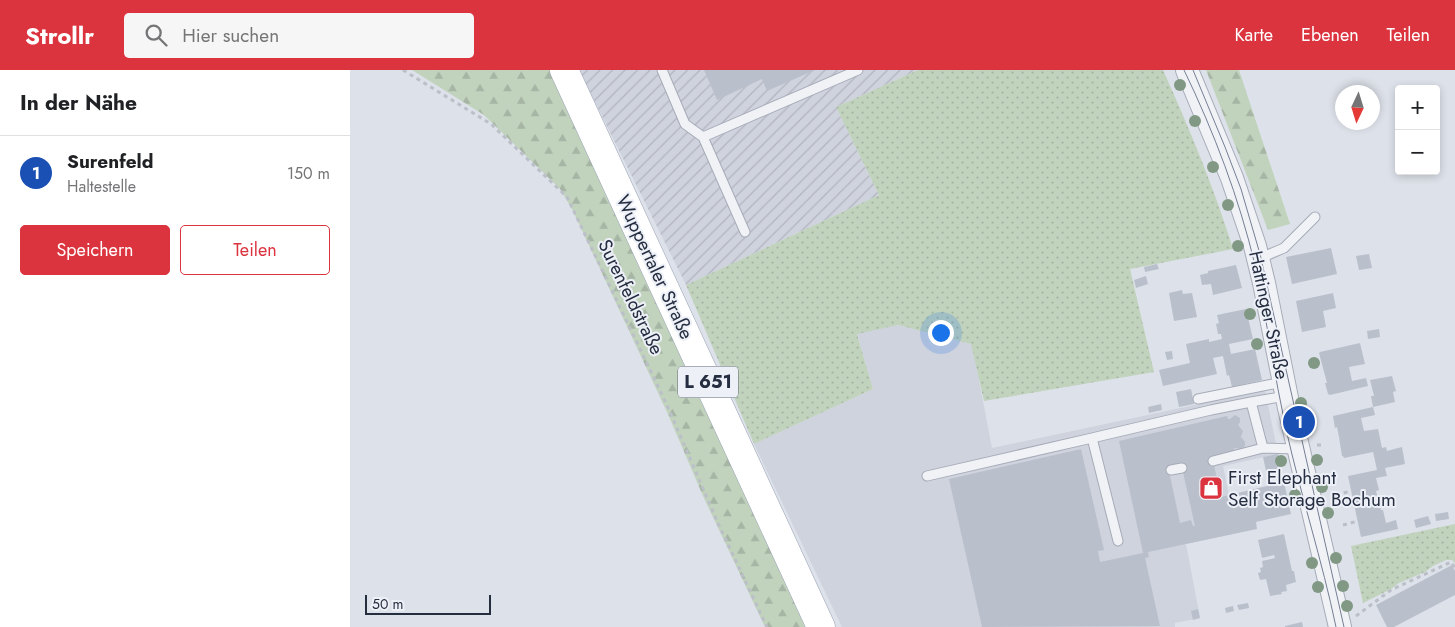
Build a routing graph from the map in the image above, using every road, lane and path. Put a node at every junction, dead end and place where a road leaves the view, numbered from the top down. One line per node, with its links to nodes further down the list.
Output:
1 (403, 70): 28 (path, Surenfeldstraße)
2 (564, 70): 29 (main road, Wuppertaler Straße / L 651)
3 (662, 70): 6 (lane)
4 (858, 70): 6 (lane)
5 (1187, 70): 9 (street, Hattinger Straße)
6 (703, 137): 8 (lane)
7 (1315, 217): 9 (lane)
8 (745, 232)
9 (1258, 259): 10 (street, Hattinger Straße)
10 (1285, 389): 11 (lane); 12 (lane); 15 (street, Hattinger Straße)
11 (1198, 399)
12 (1252, 402): 13 (lane); 16 (lane)
13 (1092, 438): 20 (lane); 25 (lane)
14 (1325, 444): 15 (path)
15 (1307, 447): 16 (lane); 27 (street, Hattinger Straße)
16 (1263, 448): 17 (lane)
17 (1213, 461)
18 (1182, 468): 19 (lane)
19 (1171, 470)
20 (927, 476)
21 (1351, 492): 22 (path)
22 (1336, 495)
23 (1358, 521): 24 (path)
24 (1343, 525)
25 (1118, 541)
26 (1455, 568): 27 (path)
27 (1348, 622)
28 (767, 627)
29 (821, 627)

